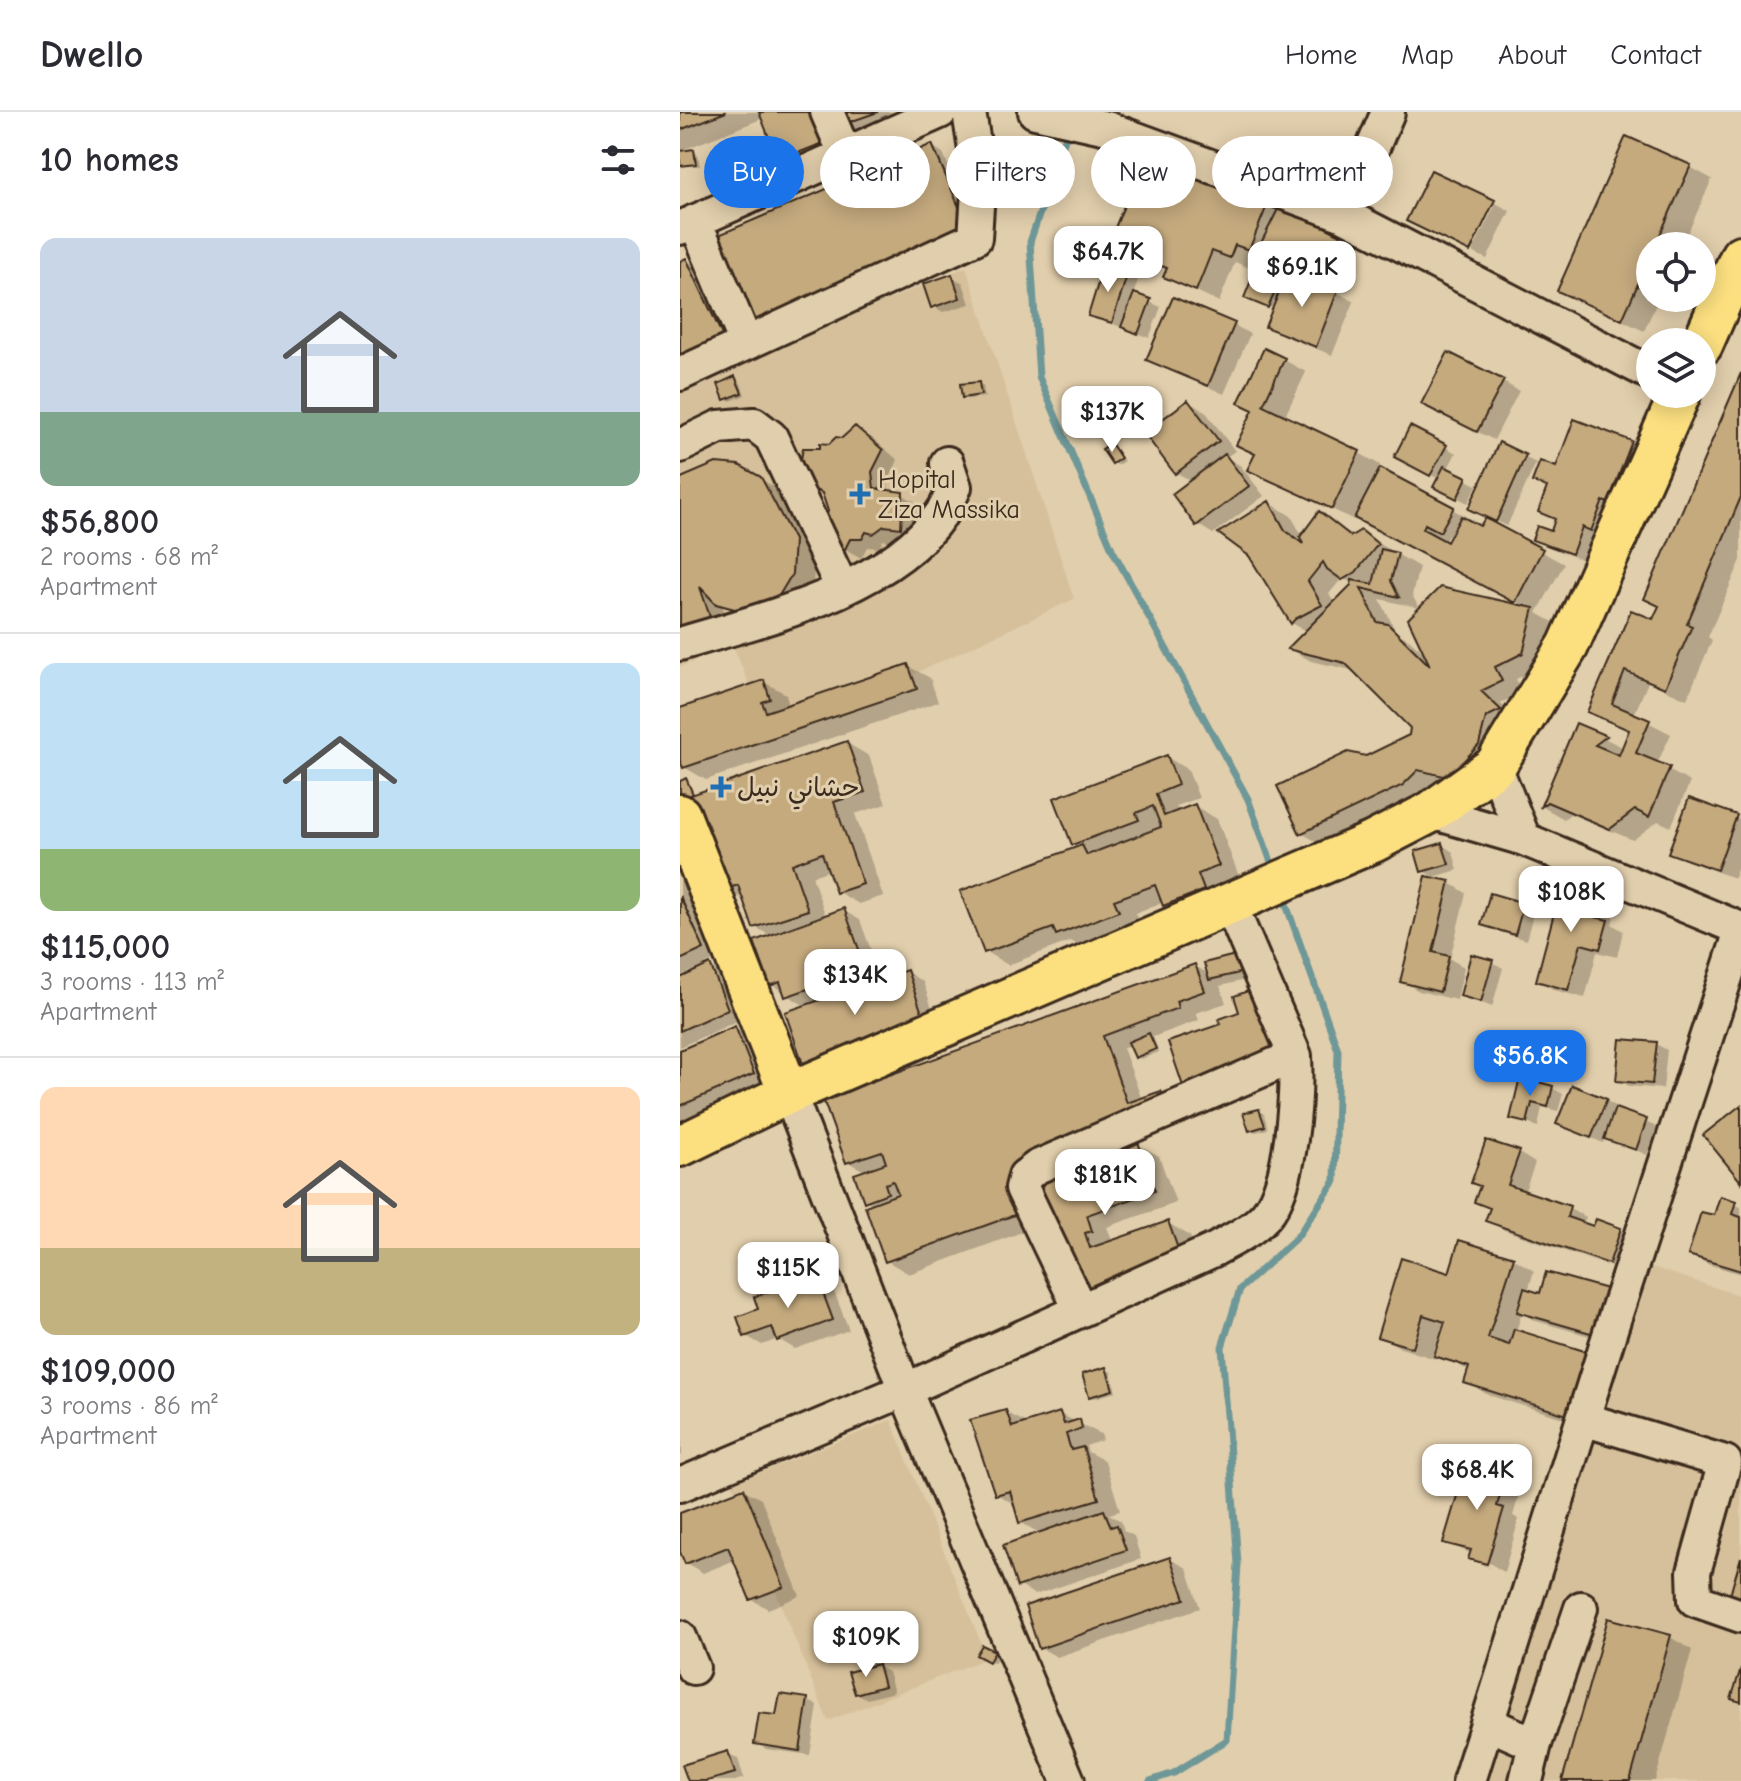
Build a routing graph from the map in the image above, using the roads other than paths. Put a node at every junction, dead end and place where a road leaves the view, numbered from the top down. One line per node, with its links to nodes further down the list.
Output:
1 (827, 112): 6 (street)
2 (940, 112): 7 (street)
3 (969, 112): 13 (street)
4 (1388, 112): 9 (street)
5 (1044, 114): 9 (street)
6 (837, 136)
7 (886, 136)
8 (820, 165): 10 (street)
9 (1344, 215): 14 (street)
10 (688, 225): 13 (street)
11 (1741, 256): 12 (main road)
12 (1709, 328)
13 (746, 343): 15 (street)
14 (1636, 366)
15 (680, 374)
16 (1674, 408): 21 (main road)
17 (680, 446): 19 (street)
18 (947, 463): 19 (street)
19 (842, 588): 20 (street)
20 (680, 644)
21 (1495, 766): 22 (main road); 24 (street)
22 (1431, 812): 24 (street); 25 (main road)
23 (680, 815): 28 (main road)
24 (1524, 839): 26 (street)
25 (1230, 904): 27 (street); 28 (main road)
26 (1741, 930): 32 (street)
27 (1295, 1056): 30 (street); 30 (street)
28 (789, 1093): 29 (main road); 31 (street)
29 (680, 1146)
30 (1080, 1309): 31 (street)
31 (905, 1390): 33 (street); 40 (street)
32 (1583, 1419): 35 (street); 38 (street)
33 (680, 1485)
34 (1581, 1608): 39 (street)
35 (1741, 1616)
36 (680, 1637): 37 (street)
37 (693, 1668)
38 (1487, 1723): 39 (street); 41 (street)
39 (1535, 1744): 42 (street)
40 (1065, 1775)
41 (1469, 1781)
42 (1526, 1781)

